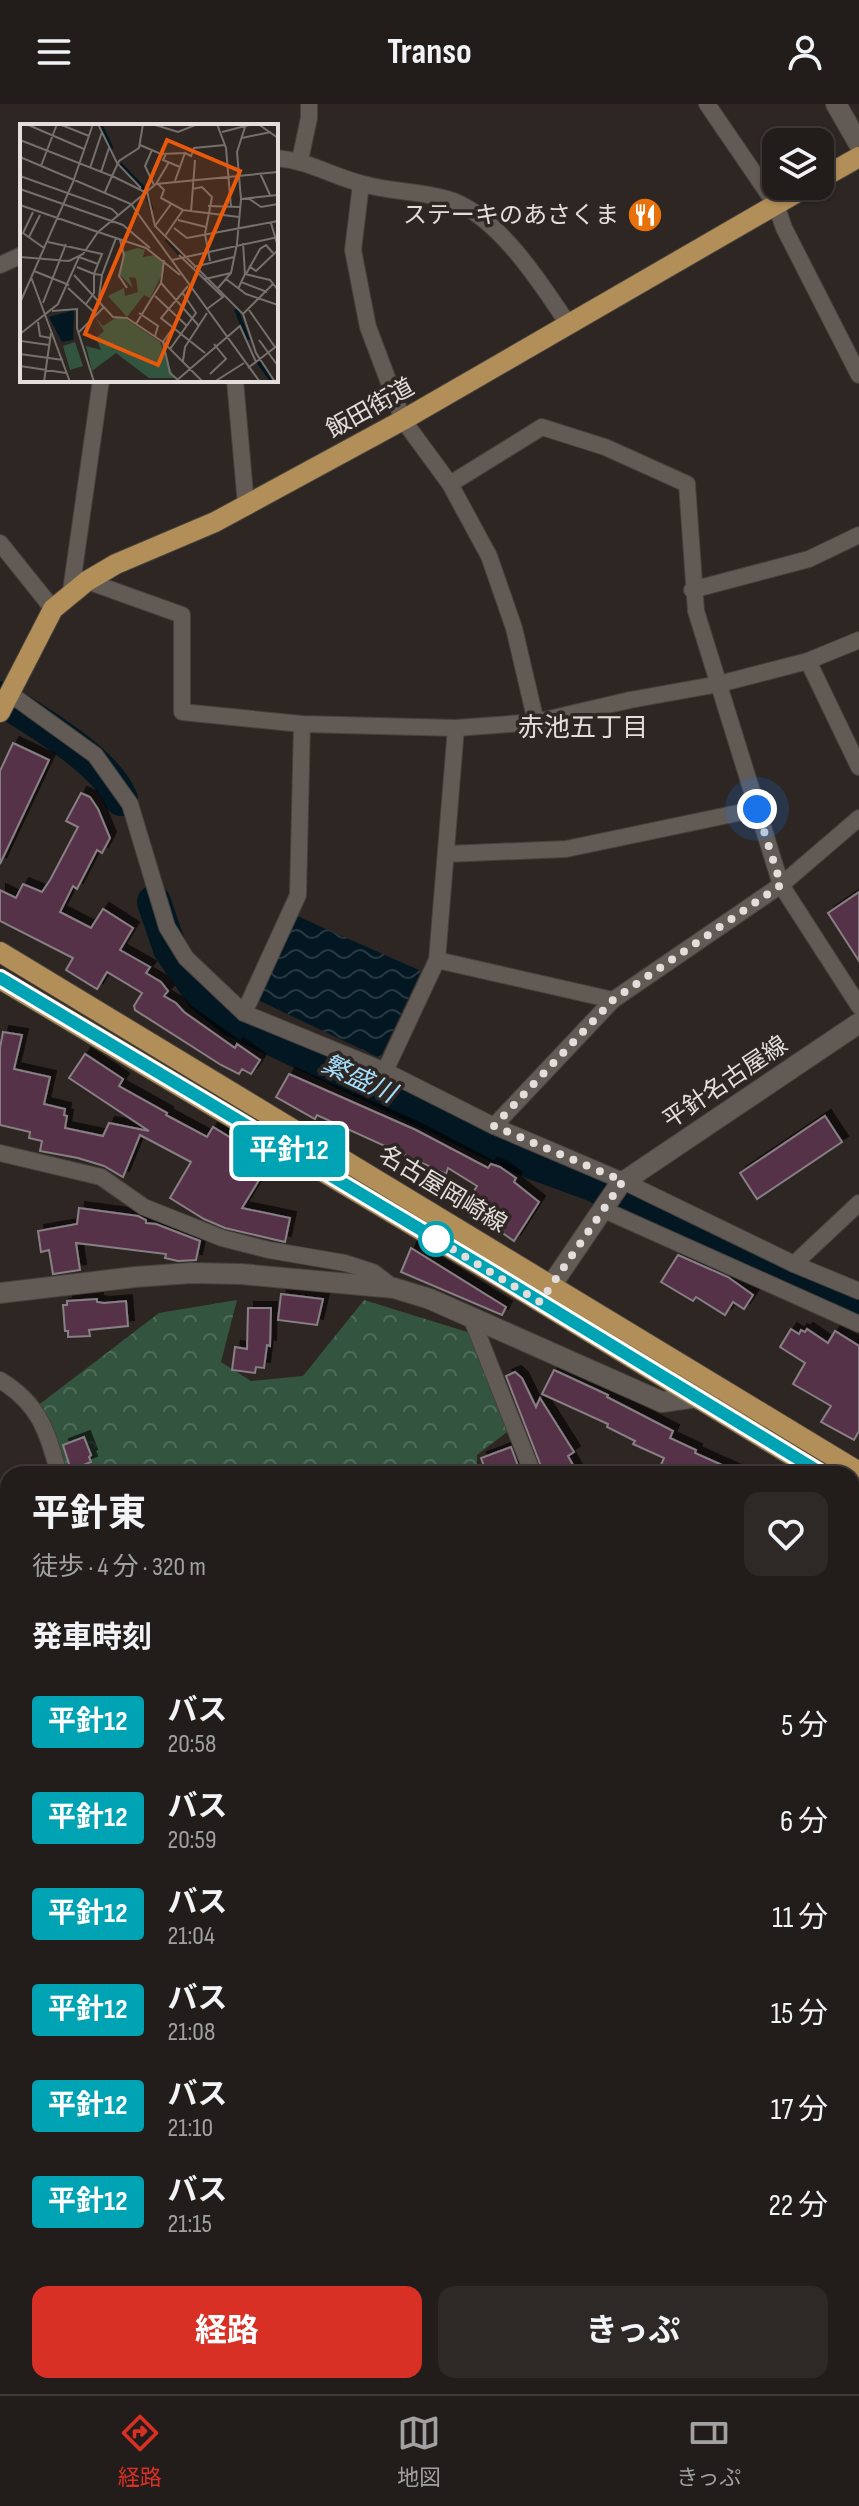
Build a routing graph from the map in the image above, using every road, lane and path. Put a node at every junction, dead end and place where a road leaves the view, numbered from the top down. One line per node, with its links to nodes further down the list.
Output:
1 (309, 104): 7 (street)
2 (707, 104): 11 (street)
3 (836, 104): 4 (street)
4 (859, 144)
5 (859, 157): 8 (main road)
6 (278, 158): 7 (street)
7 (300, 160): 9 (street)
8 (834, 171)
9 (361, 184): 14 (street); 18 (street)
10 (784, 200): 11 (main road, 飯田街道)
11 (776, 205): 14 (main road, 飯田街道); 15 (street)
12 (20, 256): 13 (street)
13 (0, 265)
14 (568, 324): 18 (main road, 飯田街道)
15 (859, 375)
16 (101, 382): 23 (street)
17 (235, 382): 20 (street)
18 (403, 420): 19 (street); 20 (main road, 飯田街道)
19 (450, 484): 24 (street); 30 (street)
20 (246, 505): 23 (main road, 飯田街道)
21 (859, 535): 24 (street)
22 (0, 543): 25 (street)
23 (79, 586): 25 (main road, 飯田街道); 31 (street)
24 (692, 590): 28 (street)
25 (53, 609): 29 (main road, 飯田街道)
26 (859, 640): 27 (street)
27 (808, 661): 28 (street); 33 (street)
28 (719, 684): 30 (street); 34 (street)
29 (5, 701): 43 (street)
30 (536, 722): 32 (street)
31 (302, 724): 32 (street); 43 (street)
32 (456, 728): 36 (street)
33 (859, 767)
34 (757, 809): 36 (street); 37 (street)
35 (859, 818): 37 (street)
36 (447, 854): 39 (street)
37 (781, 885): 41 (street); 42 (street)
38 (0, 952): 52 (main road, 名古屋岡崎線)
39 (437, 960): 41 (street); 45 (street)
40 (0, 979): 56 (main road, 名古屋岡崎線)
41 (613, 1000): 46 (street)
42 (859, 1006)
43 (244, 1013): 45 (street)
44 (859, 1023): 48 (street, 平針名古屋線)
45 (385, 1071): 46 (street)
46 (494, 1126): 48 (street)
47 (0, 1153): 53 (street)
48 (621, 1183): 50 (street); 51 (street)
49 (859, 1203): 51 (street)
50 (602, 1209): 52 (street); 58 (street)
51 (794, 1264): 54 (street)
52 (552, 1285): 56 (street); 64 (main road, 名古屋岡崎線)
53 (394, 1288): 55 (street); 57 (street)
54 (859, 1291)
55 (0, 1293)
56 (540, 1302): 60 (main road, 名古屋岡崎線)
57 (471, 1317): 60 (street); 62 (street)
58 (859, 1324)
59 (0, 1380): 61 (street)
60 (697, 1397): 63 (main road, 名古屋岡崎線)
61 (57, 1466)
62 (530, 1466)
63 (809, 1466)
64 (849, 1466)

